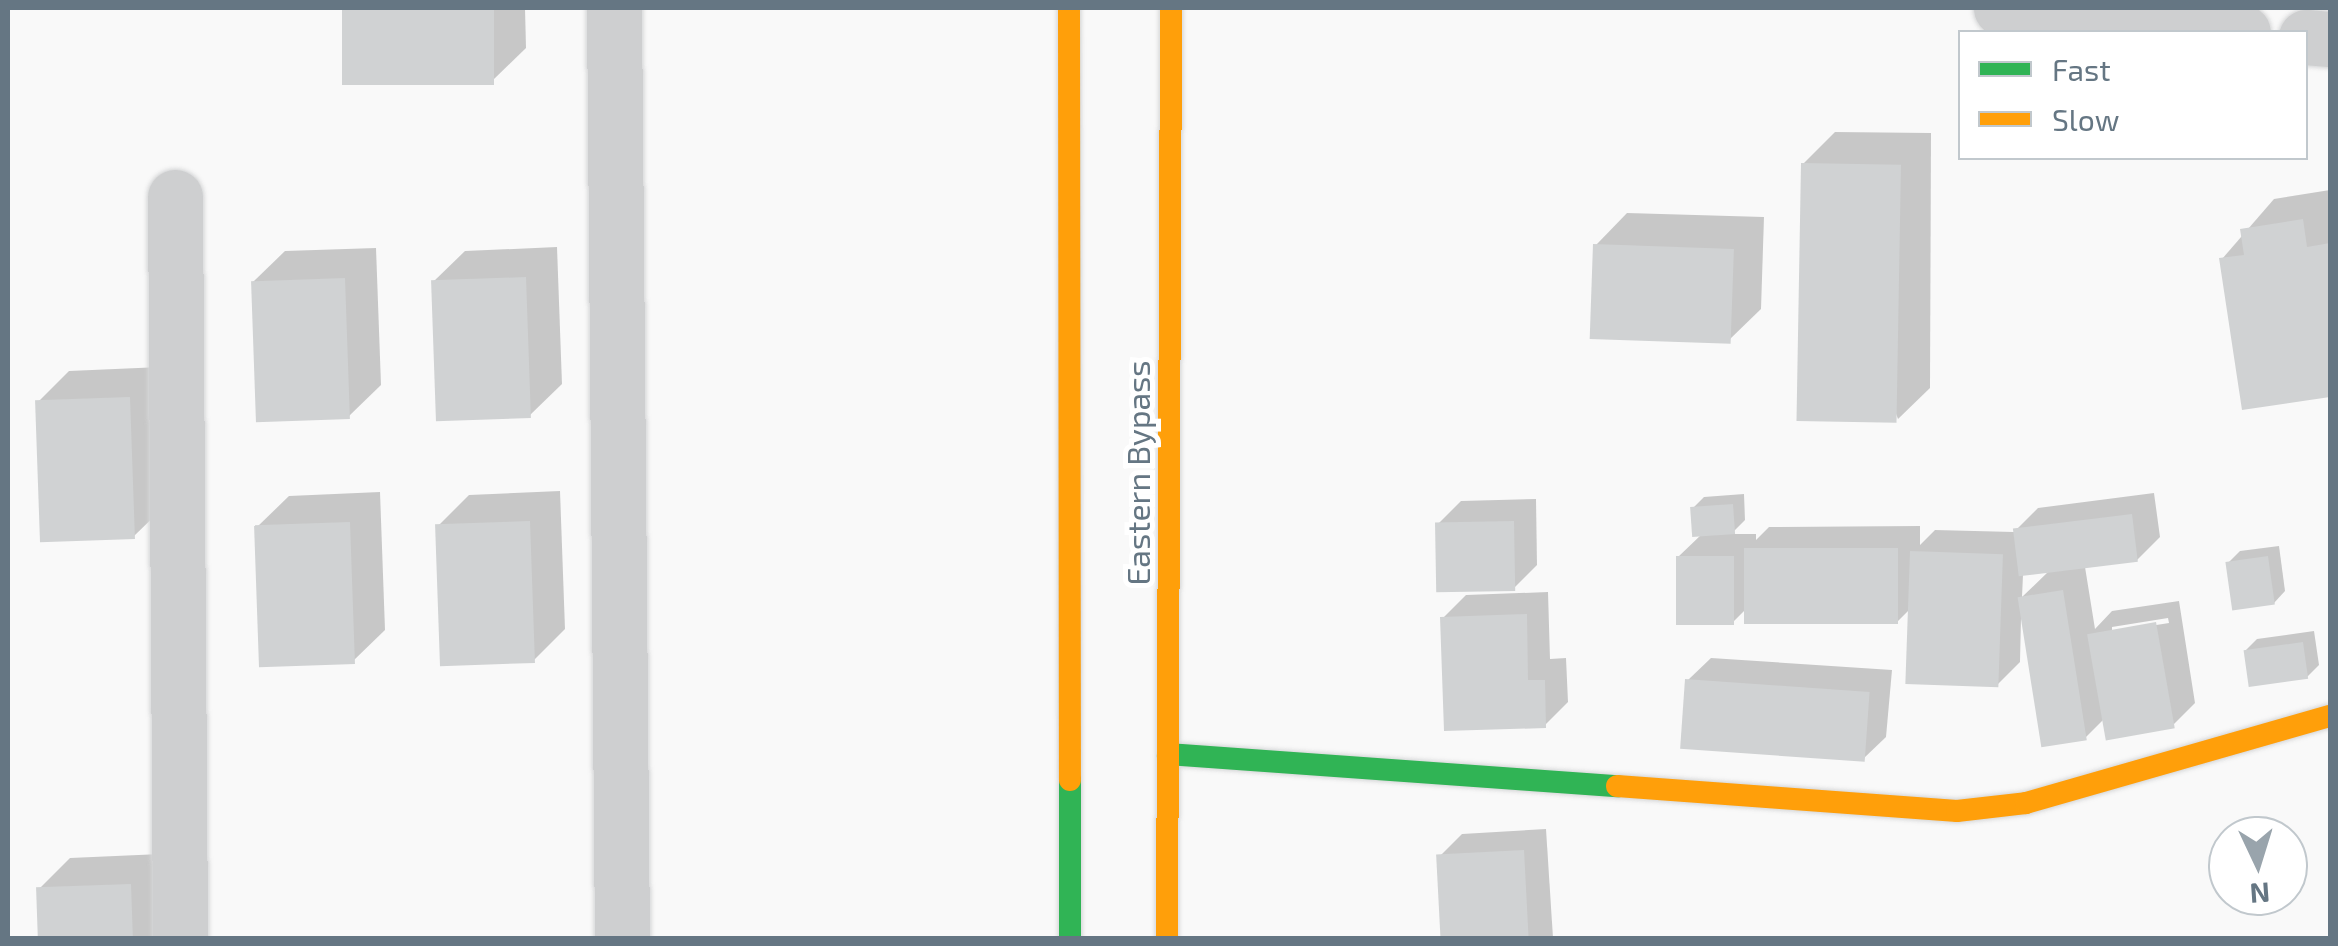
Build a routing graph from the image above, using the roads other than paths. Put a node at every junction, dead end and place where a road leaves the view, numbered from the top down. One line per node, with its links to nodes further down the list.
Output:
1 (614, 8): 10 (street)
2 (1068, 8): 11 (main road, Eastern Bypass)
3 (1171, 8): 8 (main road, Eastern Bypass)
4 (2001, 8): 5 (street)
5 (2224, 30)
6 (175, 198): 9 (street)
7 (2330, 716): 8 (main road)
8 (1168, 754): 12 (main road, Eastern Bypass)
9 (180, 938)
10 (622, 938)
11 (1070, 938)
12 (1167, 938)

